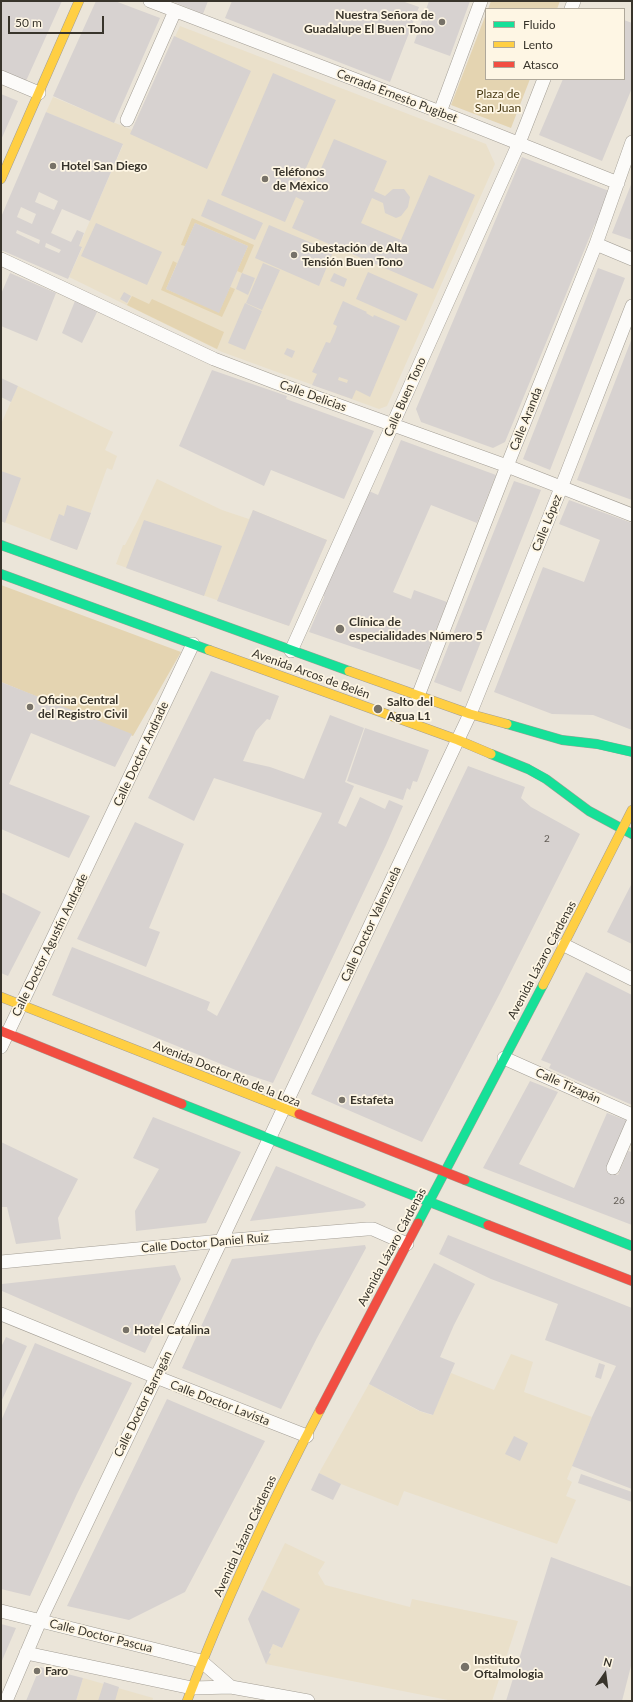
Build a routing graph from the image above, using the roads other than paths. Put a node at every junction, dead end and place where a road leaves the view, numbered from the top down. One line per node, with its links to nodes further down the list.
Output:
1 (79, 1): 7 (main road)
2 (150, 1): 4 (street, Cerrada Ernesto Pugibet)
3 (481, 1): 8 (street)
4 (175, 11): 8 (street, Cerrada Ernesto Pugibet); 9 (street)
5 (1, 77): 7 (street)
6 (544, 80): 11 (street, Calle Buen Tono)
7 (39, 93): 12 (main road)
8 (440, 112): 11 (street, Cerrada Ernesto Pugibet)
9 (127, 120)
10 (632, 142): 13 (street, Calle Aranda)
11 (519, 143): 13 (street, Cerrada Ernesto Pugibet); 18 (street, Calle Buen Tono)
12 (1, 179)
13 (618, 183): 14 (street, Calle Aranda)
14 (596, 244): 16 (street); 19 (street, Calle Aranda)
15 (1, 259): 18 (street, Calle Delicias)
16 (632, 259)
17 (632, 306): 20 (street, Calle López)
18 (392, 425): 19 (street, Calle Delicias); 25 (street, Calle Buen Tono)
19 (507, 466): 20 (street, Calle Delicias); 26 (street, Calle Aranda)
20 (561, 488): 21 (street, Calle Delicias); 27 (street, Calle López)
21 (632, 515)
22 (1, 545): 25 (main road, Avenida Arcos de Belén)
23 (1, 574): 24 (main road, Avenida Arcos de Belén)
24 (194, 644): 28 (main road, Avenida Arcos de Belén); 33 (street, Calle Doctor Andrade)
25 (291, 650): 26 (main road, Avenida Arcos de Belén)
26 (418, 696): 27 (main road, Avenida Arcos de Belén)
27 (470, 714): 28 (street, Calle López); 29 (main road, Avenida Arcos de Belén)
28 (458, 740): 31 (main road, Avenida Arcos de Belén); 41 (street, Calle Doctor Valenzuela)
29 (632, 752)
30 (632, 810): 31 (main road, Avenida Lázaro Cárdenas)
31 (622, 830): 32 (main road, Avenida Arcos de Belén); 34 (main road, Avenida Lázaro Cárdenas)
32 (632, 834)
33 (88, 865): 37 (street, Calle Doctor Agustín Andrade)
34 (564, 945): 35 (street); 40 (main road, Avenida Lázaro Cárdenas)
35 (632, 979)
36 (1, 997): 37 (main road, Avenida Doctor Río de la Loza)
37 (21, 1005): 38 (street, Calle Doctor Agustín Andrade); 41 (main road, Avenida Doctor Río de la Loza)
38 (4, 1032): 39 (street, Calle Doctor Agustín Andrade); 44 (main road)
39 (1, 1047)
40 (504, 1058): 42 (street, Calle Tizapán); 46 (main road, Avenida Lázaro Cárdenas)
41 (283, 1109): 44 (street, Calle Doctor Barragán); 46 (main road, Avenida Doctor Río de la Loza)
42 (632, 1115)
43 (632, 1124): 45 (street)
44 (269, 1139): 47 (main road); 48 (street, Calle Doctor Barragán)
45 (613, 1168)
46 (444, 1172): 47 (main road, Avenida Lázaro Cárdenas); 50 (main road, Avenida Doctor Río de la Loza)
47 (429, 1202): 49 (main road, Avenida Lázaro Cárdenas); 52 (main road)
48 (221, 1241): 49 (street, Calle Doctor Daniel Ruiz); 51 (street, Calle Doctor Daniel Ruiz); 54 (street, Calle Doctor Barragán)
49 (407, 1244): 55 (main road, Avenida Lázaro Cárdenas)
50 (632, 1246)
51 (1, 1262)
52 (632, 1281)
53 (1, 1314): 54 (street, Calle Doctor Lavista)
54 (156, 1377): 55 (street, Calle Doctor Lavista); 57 (street, Calle Doctor Barragán)
55 (306, 1436): 59 (main road, Avenida Lázaro Cárdenas)
56 (1, 1611): 57 (street, Calle Doctor Pascua)
57 (40, 1621): 58 (street, Calle Doctor Barragán); 59 (street, Calle Doctor Pascua)
58 (26, 1653): 61 (street); 62 (street, Calle Doctor Barragán)
59 (201, 1661): 60 (street); 61 (main road, Avenida Lázaro Cárdenas)
60 (231, 1687): 61 (street); 64 (street)
61 (192, 1688): 63 (main road, Avenida Lázaro Cárdenas)
62 (6, 1701)
63 (187, 1701)
64 (308, 1701)

